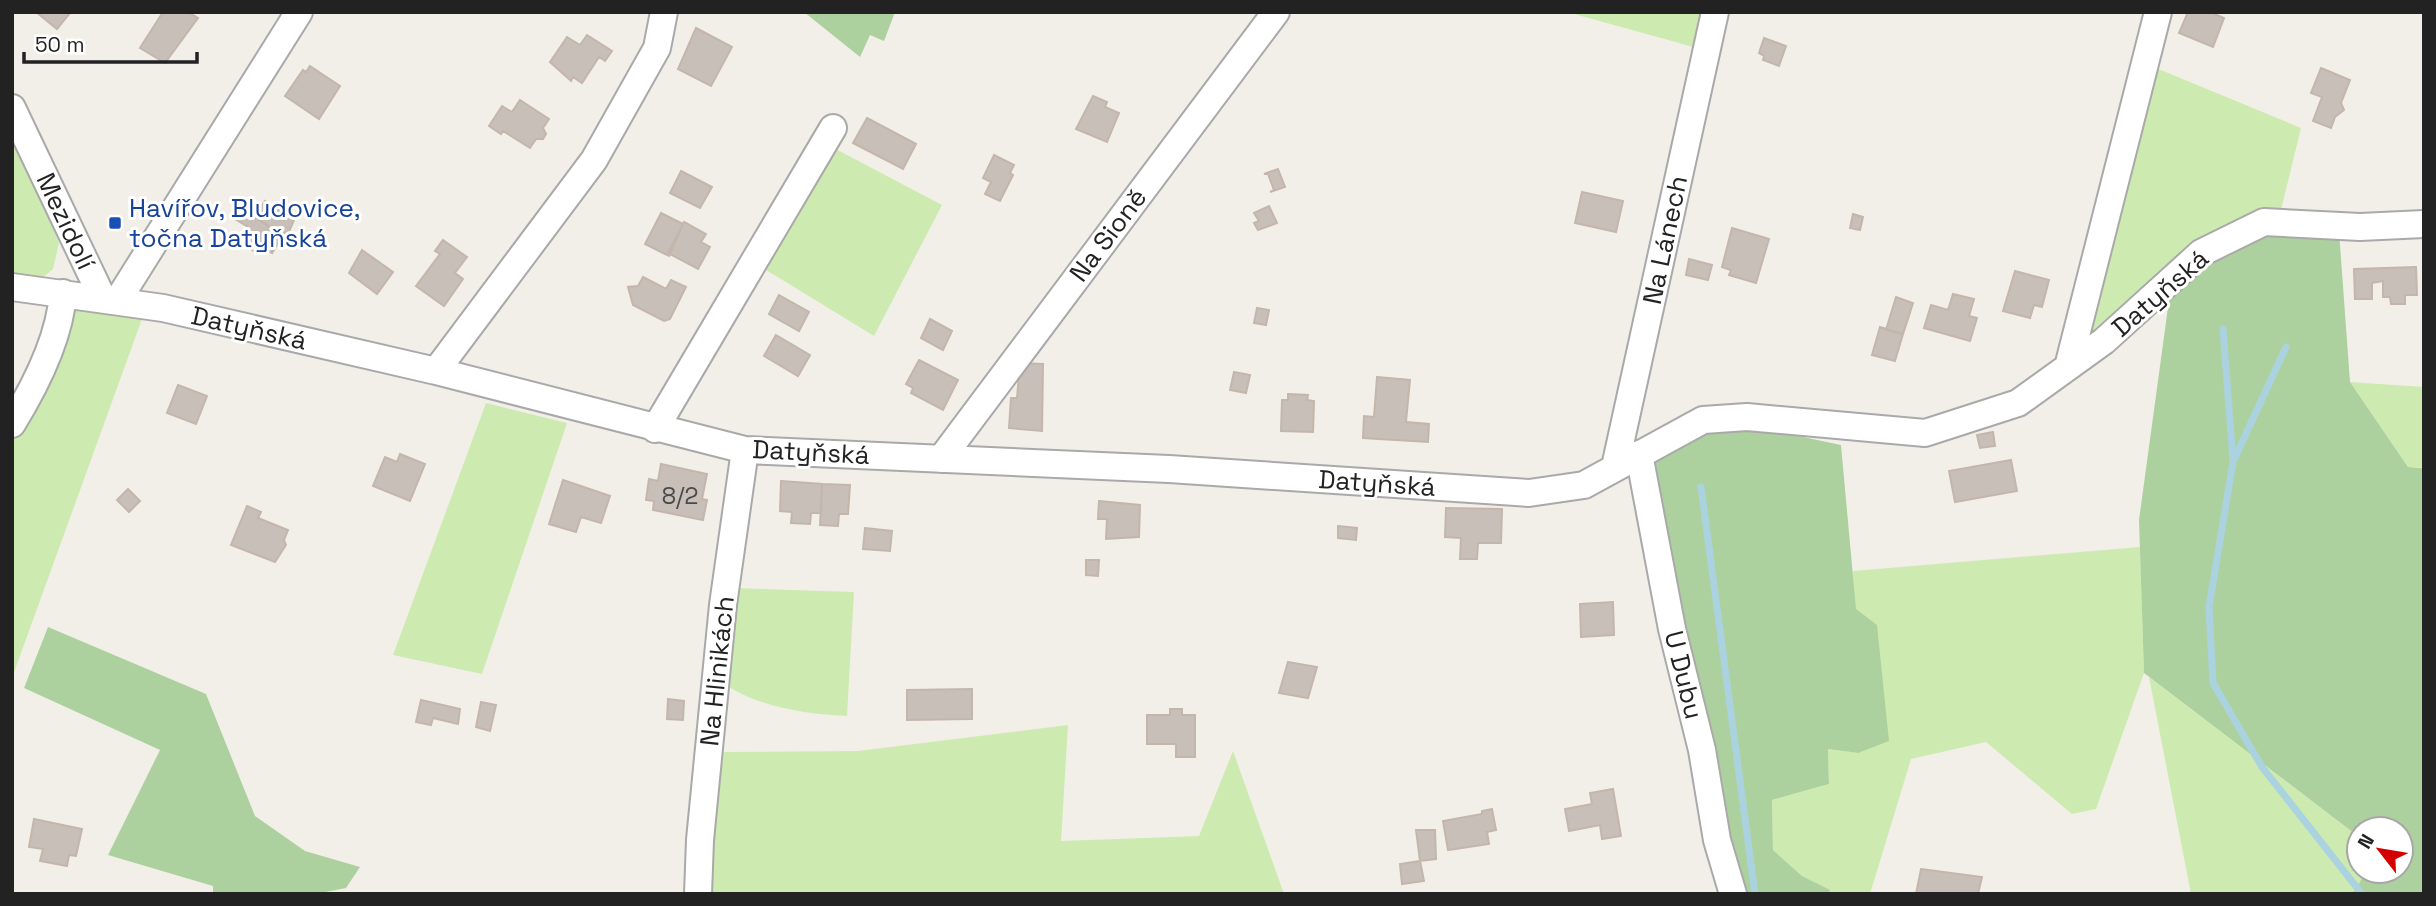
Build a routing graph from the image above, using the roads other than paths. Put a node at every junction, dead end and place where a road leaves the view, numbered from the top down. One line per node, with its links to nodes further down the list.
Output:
1 (299, 12): 11 (street)
2 (664, 12): 13 (street)
3 (1276, 12): 18 (street, Na Sioně)
4 (1715, 12): 19 (street, Na Lánech)
5 (2158, 12): 12 (street, Datyňská)
6 (12, 108): 11 (street, Mezidolí)
7 (833, 128): 15 (street)
8 (2424, 224): 12 (street, Datyňská)
9 (12, 287): 10 (street, Datyňská)
10 (63, 293): 11 (street, Datyňská); 14 (street)
11 (110, 298): 13 (street, Datyňská)
12 (2068, 368): 17 (street, Datyňská)
13 (436, 371): 15 (street, Datyňská)
14 (12, 424)
15 (655, 429): 16 (street, Datyňská)
16 (745, 450): 18 (street, Datyňská); 20 (street, Na Hlinikách)
17 (1639, 454): 19 (street, Datyňská); 21 (street, U Dubu)
18 (941, 459): 19 (street, Datyňská)
19 (1615, 467)
20 (698, 894)
21 (1733, 894)

